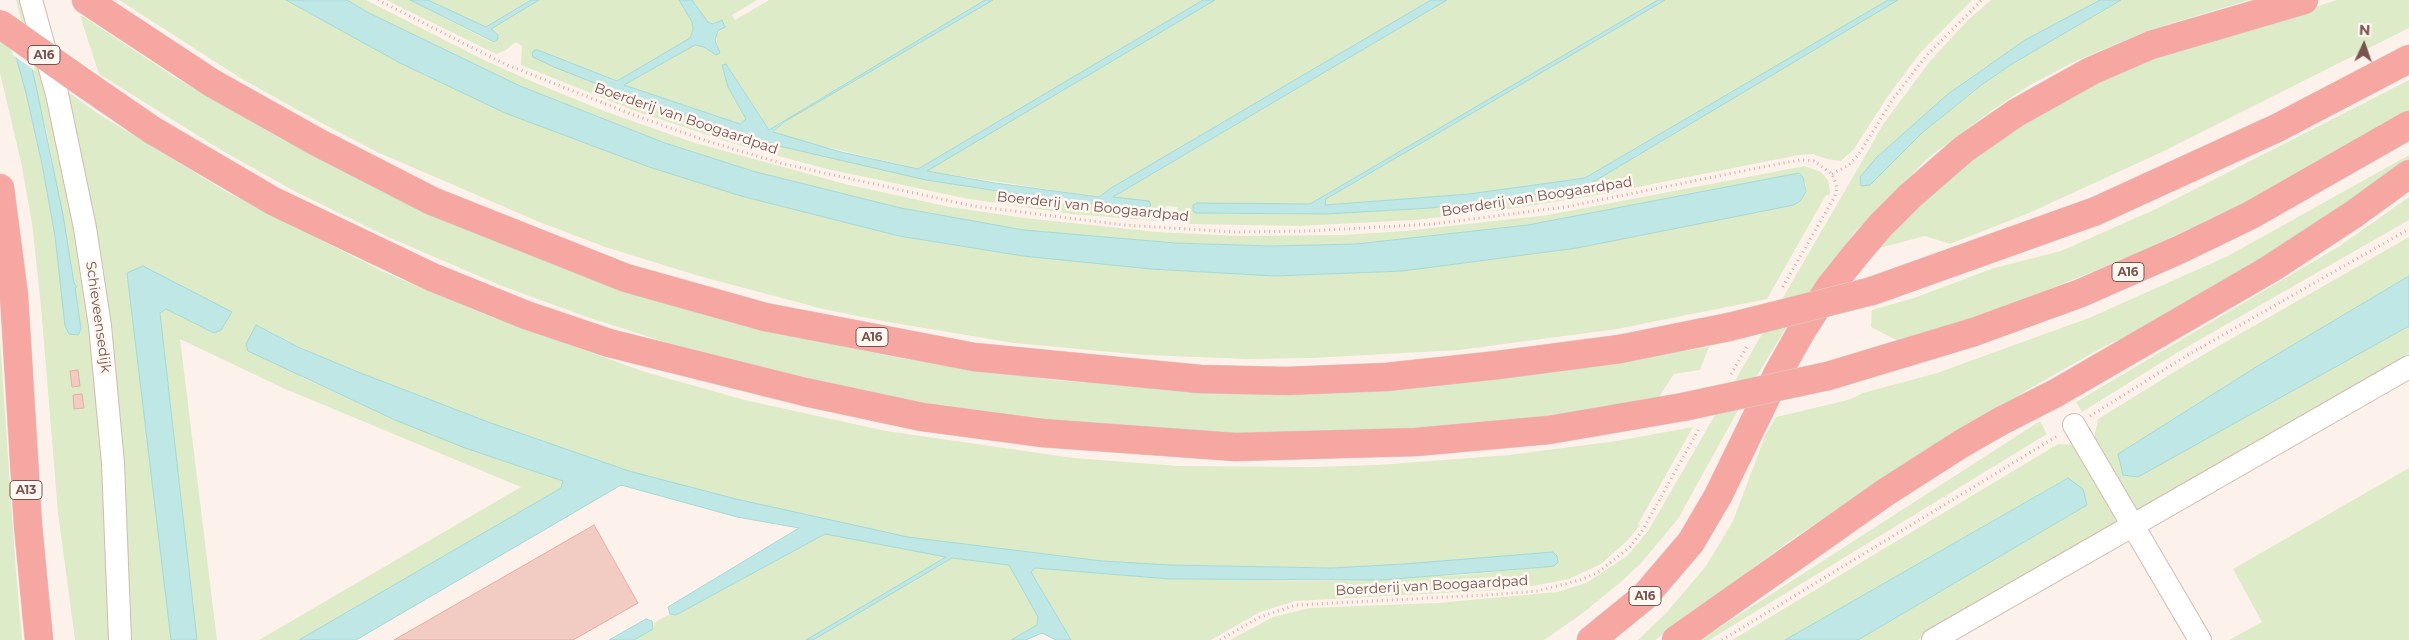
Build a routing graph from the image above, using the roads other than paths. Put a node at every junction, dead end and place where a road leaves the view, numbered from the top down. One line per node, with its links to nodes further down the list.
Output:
1 (31, 0): 13 (street, Schieveensedijk)
2 (86, 0): 5 (highway, A16, bridge)
3 (2304, 0): 14 (highway, A16)
4 (0, 24): 6 (highway, A16, bridge)
5 (2409, 59)
6 (2409, 125)
7 (2409, 174): 15 (highway)
8 (0, 188): 12 (highway, A13)
9 (2409, 367): 11 (street)
10 (2074, 425): 11 (street)
11 (2134, 526): 16 (street); 17 (street)
12 (39, 640)
13 (120, 640)
14 (1591, 640)
15 (1676, 640)
16 (1933, 640)
17 (2200, 640)

